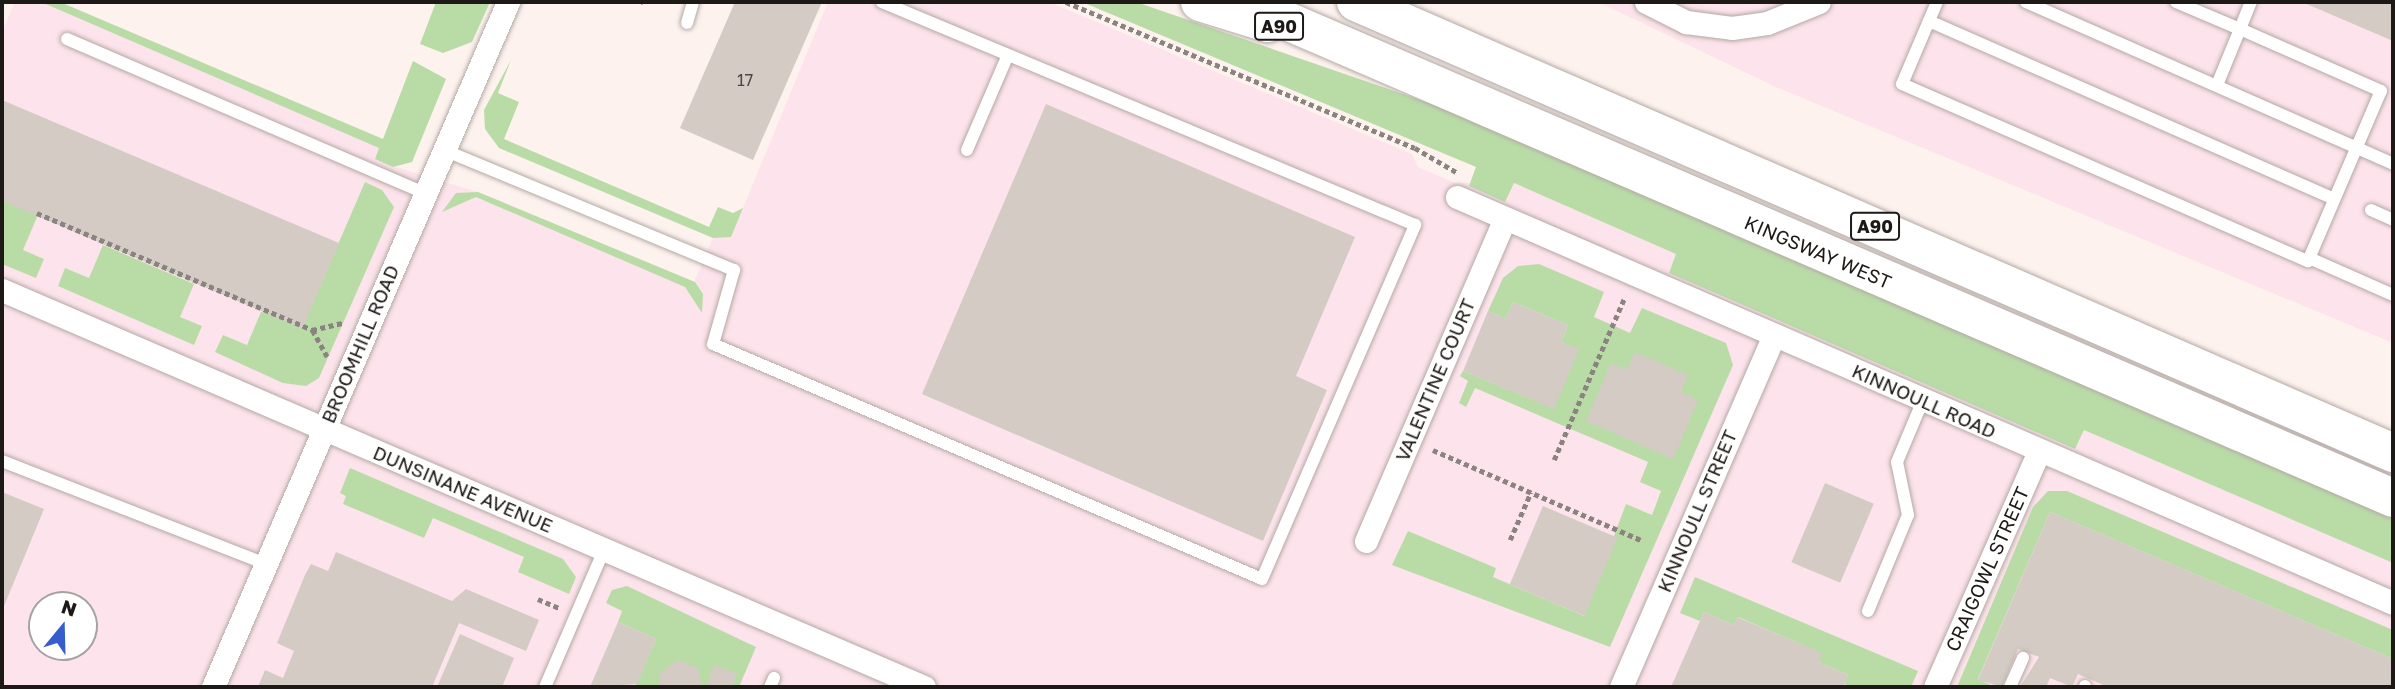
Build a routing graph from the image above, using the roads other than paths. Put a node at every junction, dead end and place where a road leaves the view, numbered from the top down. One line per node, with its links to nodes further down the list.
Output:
1 (508, 2): 21 (street, BROOMHILL ROAD)
2 (692, 2): 14 (lane)
3 (882, 2): 18 (lane)
4 (1200, 2): 17 (highway, A90)
5 (1243, 2): 17 (highway, KINGSWAY WEST / A90)
6 (1356, 2): 37 (highway, A90)
7 (1646, 2): 8 (street)
8 (1819, 2)
9 (1937, 2): 13 (lane)
10 (2026, 2): 19 (lane)
11 (2176, 2): 15 (lane)
12 (2251, 2): 15 (lane)
13 (1929, 21): 26 (lane); 30 (lane)
14 (687, 23)
15 (2240, 29): 19 (lane); 20 (lane)
16 (67, 40): 24 (lane)
17 (1357, 50): 39 (highway, KINGSWAY WEST / A90)
18 (1008, 55): 21 (lane); 22 (lane)
19 (2217, 85): 20 (lane)
20 (2356, 147): 23 (lane); 26 (lane)
21 (444, 150): 24 (street, BROOMHILL ROAD)
22 (967, 150)
23 (2393, 164)
24 (425, 193): 35 (street, BROOMHILL ROAD)
25 (1457, 197): 28 (street, KINNOULL ROAD)
26 (2334, 199): 30 (lane)
27 (2371, 210): 29 (lane)
28 (1505, 219): 33 (street, KINNOULL ROAD); 40 (street, VALENTINE COURT)
29 (2393, 220)
30 (2309, 258): 32 (lane)
31 (2, 290): 35 (street, DUNSINANE AVENUE)
32 (2393, 295)
33 (1774, 335): 34 (street, KINNOULL ROAD); 49 (street, KINNOULL STREET)
34 (1923, 400): 36 (street, KINNOULL ROAD); 44 (lane)
35 (323, 428): 41 (street, DUNSINANE AVENUE); 42 (street, BROOMHILL ROAD)
36 (2039, 451): 43 (street, KINNOULL ROAD); 50 (street, CRAIGOWL STREET)
37 (2393, 453)
38 (2, 461): 42 (lane)
39 (2393, 499)
40 (1366, 541)
41 (604, 550): 47 (lane); 48 (street, DUNSINANE AVENUE)
42 (266, 564): 46 (street, BROOMHILL ROAD)
43 (2393, 603)
44 (1868, 611)
45 (2023, 658): 51 (lane)
46 (213, 687)
47 (545, 687)
48 (924, 687)
49 (1621, 687)
50 (1935, 687)
51 (2010, 687)

